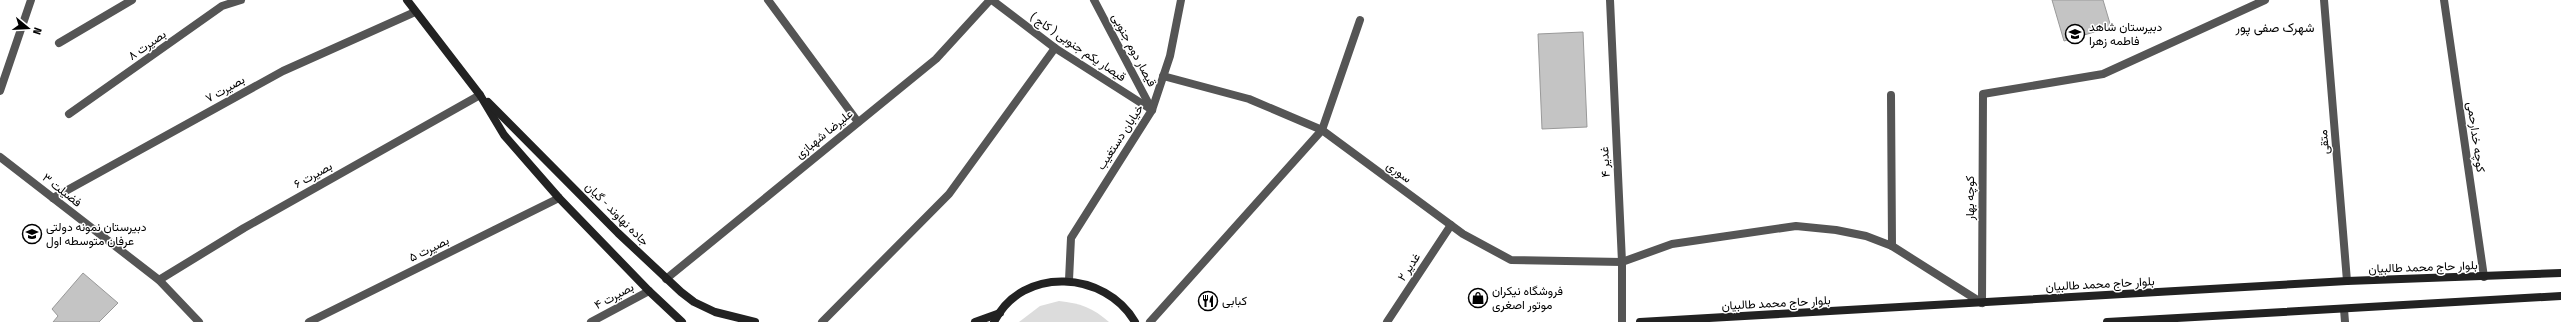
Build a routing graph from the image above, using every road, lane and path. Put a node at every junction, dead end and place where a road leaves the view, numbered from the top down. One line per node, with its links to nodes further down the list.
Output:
1 (32, 0): 18 (street)
2 (132, 0): 15 (street)
3 (241, 0): 22 (street, بصیرت ۸)
4 (407, 0): 13 (main road, جاده نهاوند - گیان)
5 (768, 0): 23 (street)
6 (991, 0): 16 (street, قیصار یکم جنوبی ( کاج )); 23 (street, علیرضا شهبازی)
7 (1094, 0): 21 (street, قیصار دوم جنوبی)
8 (1180, 0): 17 (street, خیابان دستغیب)
9 (1610, 0): 30 (street, غدیر ۴)
10 (2265, 0): 39 (street, کوچه بهار)
11 (2324, 0): 36 (street, متقی)
12 (2444, 0): 32 (street, کوچه خدارحمی)
13 (415, 12): 19 (main road, جاده نهاوند - گیان); 26 (street, بصیرت ۷)
14 (1360, 20): 24 (street)
15 (59, 43)
16 (1055, 48): 21 (street, قیصار یکم جنوبی ( کاج )); 47 (street)
17 (1163, 76): 21 (street, خیابان دستغیب); 24 (street, سوری)
18 (0, 91)
19 (480, 95): 27 (main road, جاده نهاوند - گیان); 33 (main road, جاده نهاوند - گیان); 34 (street, بصیرت ۶)
20 (1891, 95): 29 (street)
21 (1152, 110): 35 (street, خیابان دستغیب)
22 (69, 114)
23 (858, 122): 33 (street, علیرضا شهبازی)
24 (1322, 130): 28 (street, سوری); 51 (street)
25 (0, 157): 26 (street, فضیلت ۳)
26 (53, 198): 34 (street, فضیلت ۳)
27 (559, 198): 37 (main road, جاده نهاوند - گیان); 43 (street, بصیرت ۵)
28 (1451, 225): 30 (street, سوری); 52 (street, غدیر ۲)
29 (1892, 246): 30 (street); 39 (street)
30 (1622, 262): 53 (street, غدیر ۴)
31 (2561, 273): 32 (main road, بلوار حاج محمد طالبیان)
32 (2484, 277): 36 (main road, بلوار حاج محمد طالبیان)
33 (666, 279): 46 (main road, جاده نهاوند - گیان)
34 (159, 280): 42 (street, فضیلت ۳)
35 (1069, 280): 41 (main road); 50 (main road)
36 (2347, 282): 39 (main road, بلوار حاج محمد طالبیان)
37 (649, 291): 44 (street, بصیرت ۴); 45 (main road, جاده نهاوند - گیان)
38 (2561, 296): 40 (main road)
39 (1982, 303): 54 (main road, بلوار حاج محمد طالبیان)
40 (2344, 309): 55 (main road); 56 (street)
41 (1001, 312): 48 (main road); 49 (main road)
42 (199, 322)
43 (309, 322)
44 (592, 322)
45 (682, 322)
46 (755, 322)
47 (822, 322)
48 (975, 322)
49 (994, 322)
50 (1135, 322)
51 (1150, 322)
52 (1387, 322)
53 (1622, 322)
54 (1640, 322)
55 (2107, 322)
56 (2345, 322)

